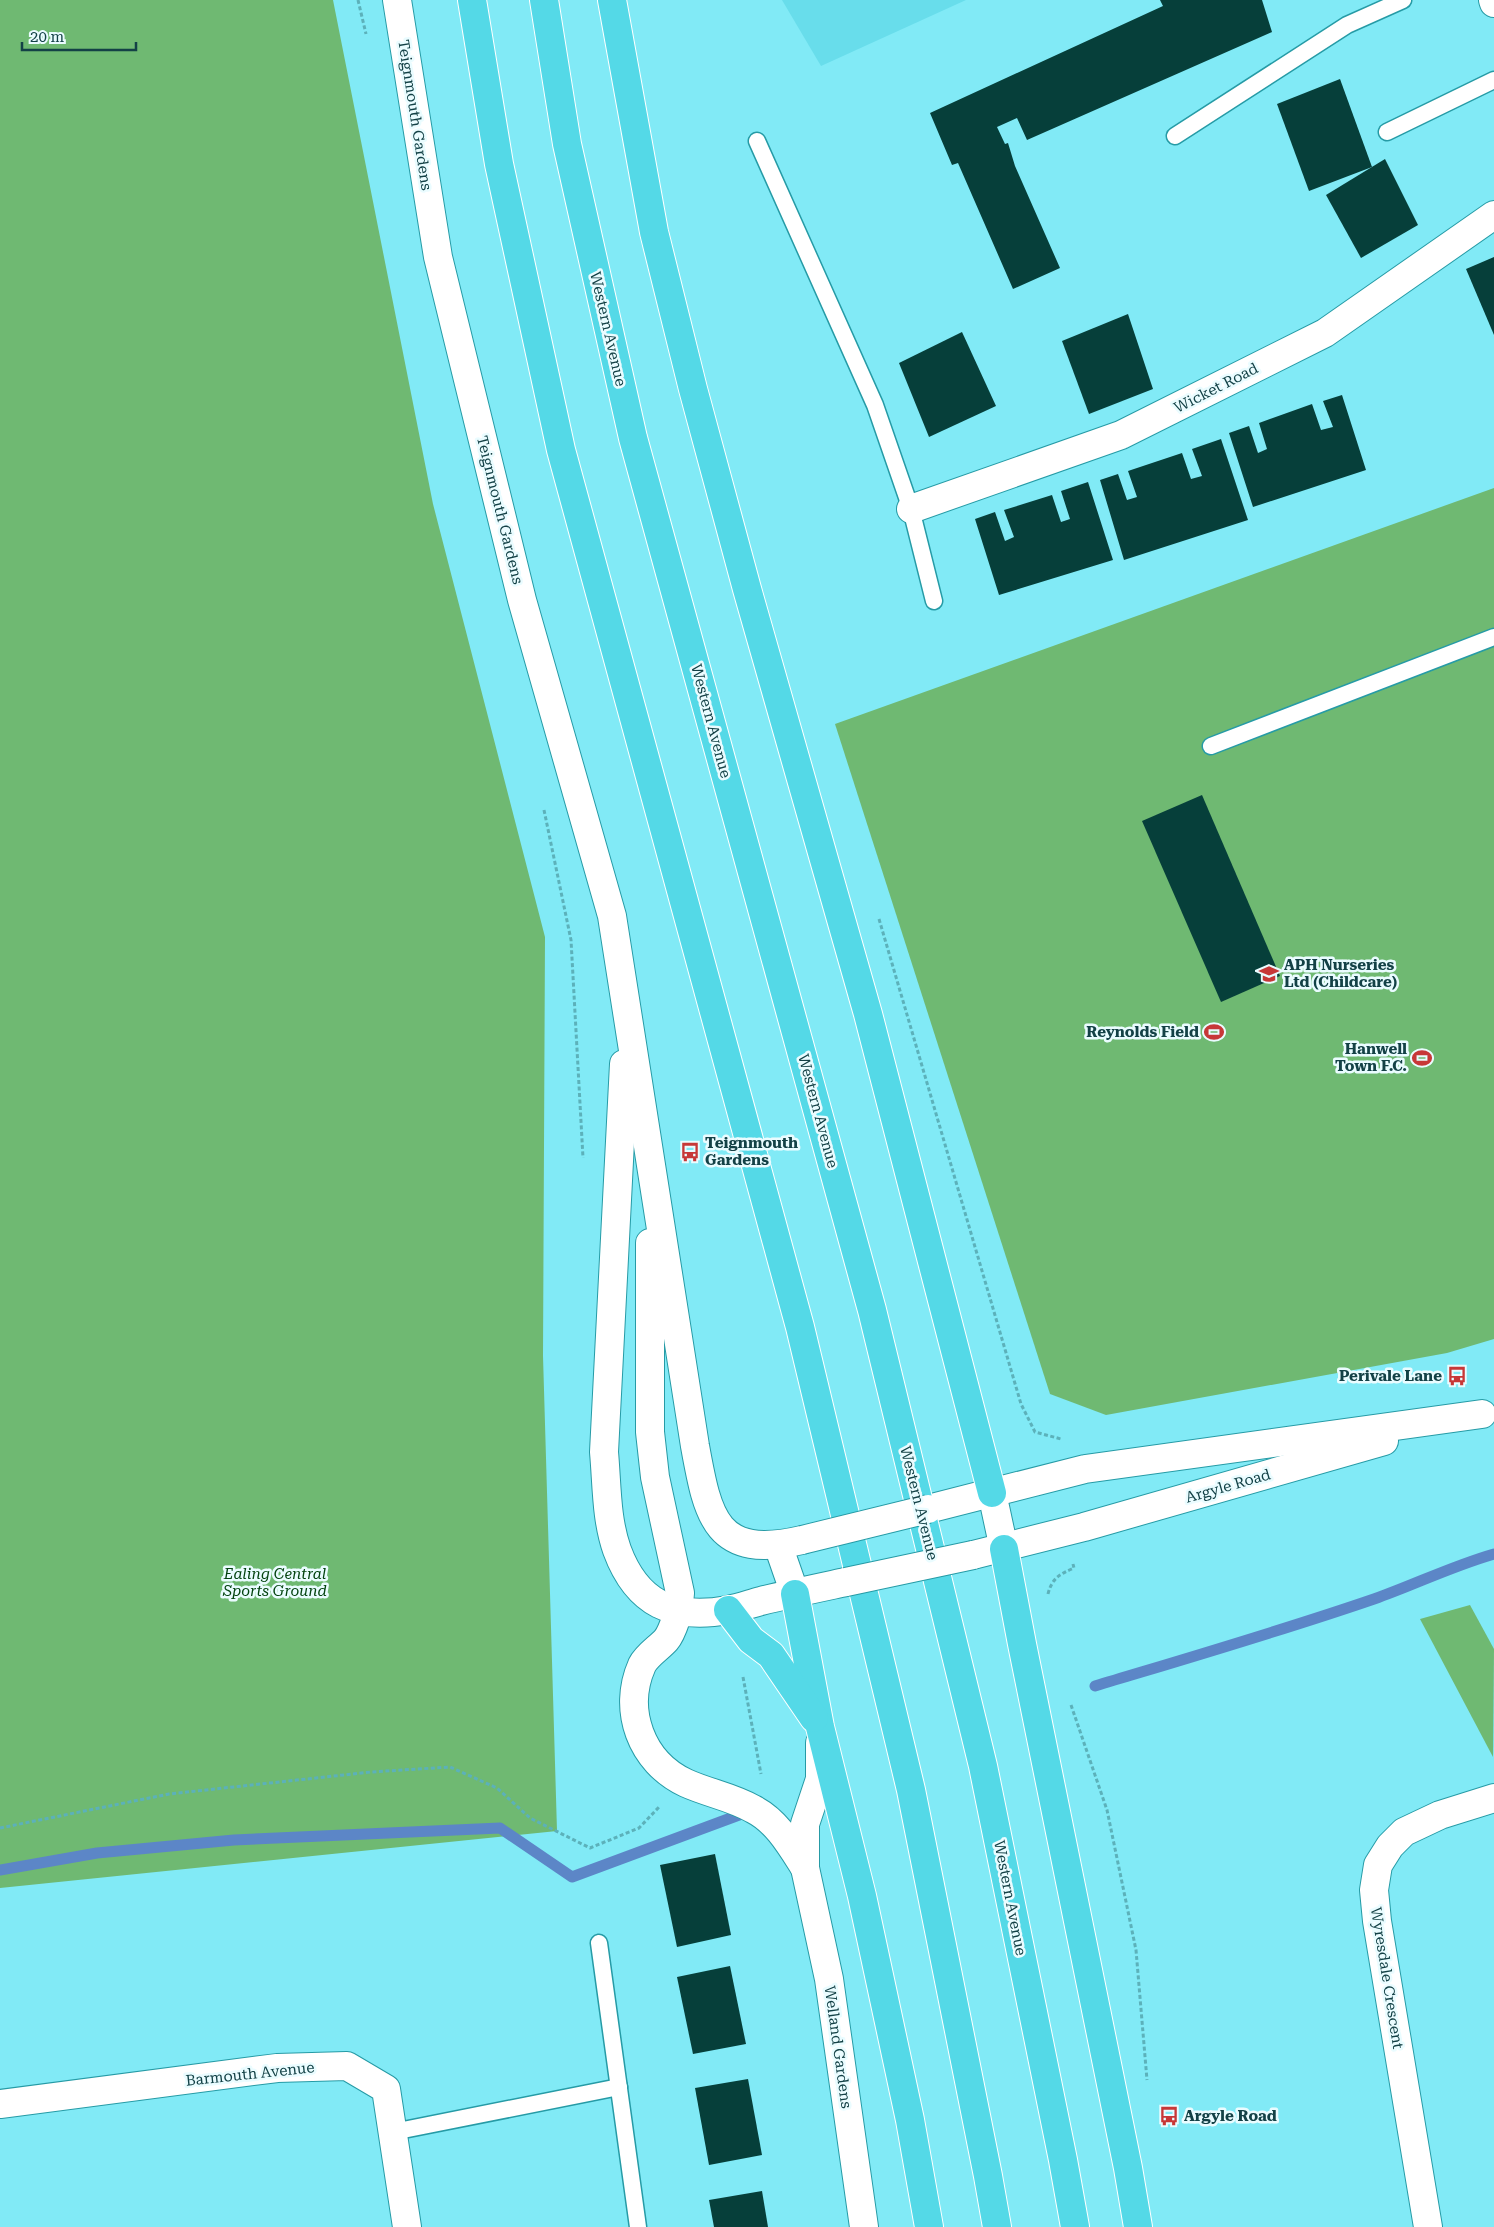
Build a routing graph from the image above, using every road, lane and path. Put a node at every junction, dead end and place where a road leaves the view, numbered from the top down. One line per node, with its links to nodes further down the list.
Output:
1 (358, 0): 7 (path)
2 (397, 0): 18 (main road, Teignmouth Gardens)
3 (472, 0): 49 (highway)
4 (544, 0): 50 (highway, Western Avenue)
5 (612, 0): 24 (highway)
6 (1403, 0): 10 (lane)
7 (367, 39)
8 (1494, 80): 9 (lane)
9 (1387, 132)
10 (1176, 136)
11 (757, 140): 13 (lane)
12 (1494, 215): 13 (main road, Wicket Road)
13 (911, 509): 14 (lane)
14 (934, 600)
15 (1494, 638): 16 (lane)
16 (1211, 746)
17 (544, 808): 20 (path)
18 (626, 1015): 21 (main road); 31 (main road)
19 (924, 1070): 23 (path)
20 (583, 1161)
21 (651, 1171): 25 (main road, Argyle Road); 31 (main road, Welland Gardens)
22 (1488, 1412): 24 (main road, Argyle Road); 26 (main road, Argyle Road)
23 (1064, 1440)
24 (992, 1493): 25 (main road, Argyle Road, bridge); 26 (main road)
25 (790, 1543): 28 (main road)
26 (1004, 1548): 28 (main road, Argyle Road, bridge); 51 (highway)
27 (1073, 1562): 29 (path)
28 (805, 1591): 30 (main road, Argyle Road); 34 (highway)
29 (1046, 1600)
30 (728, 1610): 31 (main road, Argyle Road); 34 (highway)
31 (678, 1613): 35 (main road, Welland Gardens)
32 (741, 1669): 36 (path)
33 (1069, 1699): 41 (path)
34 (820, 1728): 39 (main road, Welland Gardens); 48 (highway)
35 (683, 1782): 38 (path); 39 (main road, Welland Gardens)
36 (761, 1782)
37 (1494, 1798): 52 (main road, Wyresdale Crescent)
38 (0, 1828)
39 (805, 1868): 47 (main road, Welland Gardens)
40 (599, 1943): 42 (lane)
41 (1147, 2086)
42 (619, 2087): 44 (lane); 46 (lane)
43 (0, 2104): 44 (main road, Barmouth Avenue)
44 (393, 2132): 45 (main road, Barmouth Avenue)
45 (407, 2227)
46 (638, 2227)
47 (864, 2227)
48 (929, 2227)
49 (997, 2227)
50 (1075, 2227)
51 (1138, 2227)
52 (1428, 2227)

